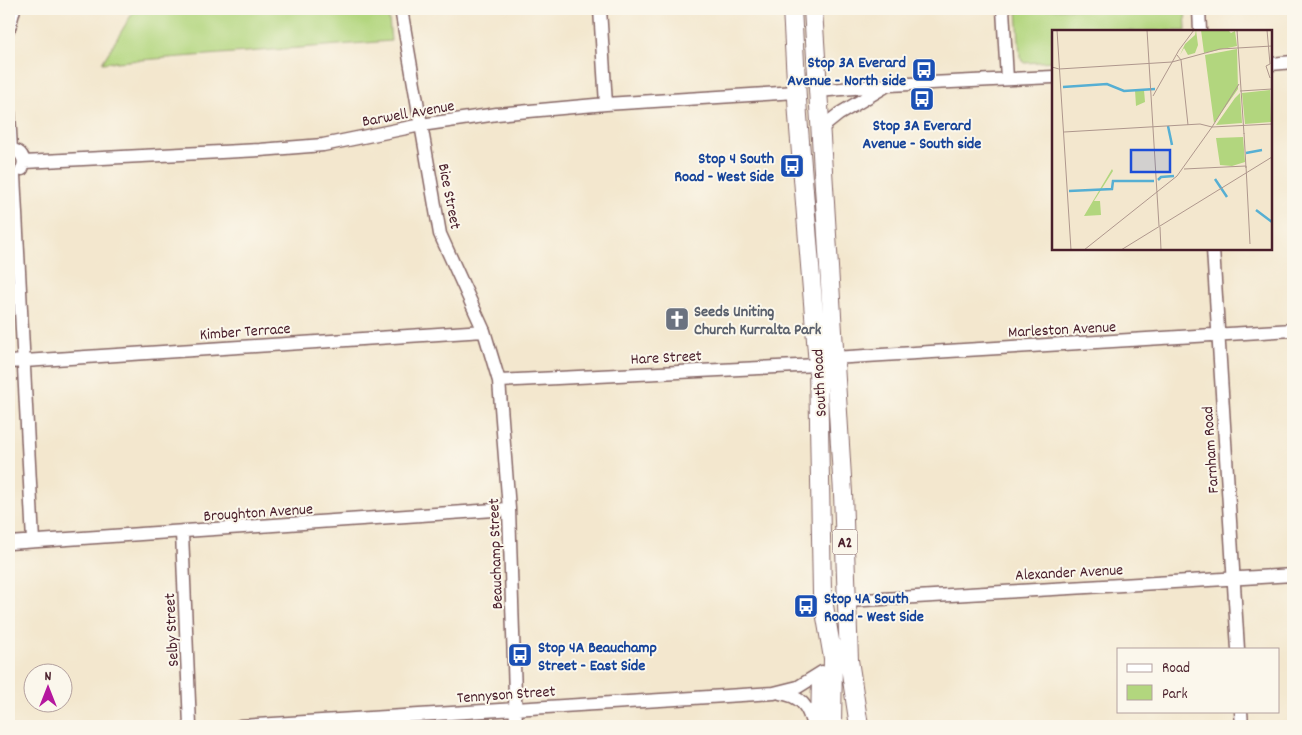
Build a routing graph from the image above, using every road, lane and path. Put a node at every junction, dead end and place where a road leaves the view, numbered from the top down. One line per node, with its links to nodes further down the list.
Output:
1 (14, 9): 8 (street)
2 (401, 9): 19 (street, Bice Street)
3 (600, 9): 17 (street)
4 (792, 9): 16 (highway, South Road / A2)
5 (813, 9): 15 (highway, South Road / A2)
6 (1003, 9): 13 (street)
7 (1199, 9): 9 (street)
8 (9, 28)
9 (1200, 30)
10 (1293, 62): 11 (street)
11 (1272, 64)
12 (1052, 77): 13 (street)
13 (1007, 79): 14 (street)
14 (889, 85): 15 (street); 20 (street)
15 (818, 91): 16 (highway); 20 (highway, South Road / A2)
16 (797, 92): 17 (street, Barwell Avenue); 29 (highway, South Road / A2)
17 (606, 104): 19 (street, Barwell Avenue)
18 (9, 113): 21 (street)
19 (421, 125): 22 (street, Barwell Avenue); 26 (street, Bice Street)
20 (820, 130): 29 (highway, South Road / A2)
21 (10, 150): 22 (street)
22 (24, 162): 23 (street)
23 (12, 174): 28 (street)
24 (1214, 250): 27 (street, Farnham Road)
25 (1293, 330): 27 (street, Marleston Avenue)
26 (484, 331): 28 (street, Kimber Terrace); 31 (street, Bice Street)
27 (1218, 335): 29 (street, Marleston Avenue); 37 (street, Farnham Road)
28 (24, 361): 30 (street, Kimber Terrace); 34 (street)
29 (826, 361): 31 (street, Hare Street); 38 (highway, South Road / A2); 39 (highway, South Road / A2)
30 (9, 362)
31 (499, 381): 32 (street, Beauchamp Street)
32 (509, 509): 33 (street, Broughton Avenue); 43 (street, Beauchamp Street)
33 (182, 533): 34 (street, Broughton Avenue); 45 (street, Selby Street)
34 (33, 542): 35 (street, Broughton Avenue)
35 (9, 543)
36 (1293, 575): 37 (street, Alexander Avenue)
37 (1234, 578): 39 (street, Alexander Avenue); 40 (street, Farnham Road)
38 (822, 594): 41 (highway); 50 (highway, South Road / A2)
39 (847, 601): 51 (highway, South Road / A2)
40 (1238, 648)
41 (822, 672): 42 (street, Tennyson Street); 49 (highway)
42 (774, 692): 43 (street, Tennyson Street); 48 (street, Tennyson Street)
43 (515, 709): 46 (street, Tennyson Street); 47 (street, Beauchamp Street)
44 (1241, 712): 52 (street)
45 (190, 726)
46 (240, 726)
47 (516, 726)
48 (813, 726)
49 (820, 726)
50 (832, 726)
51 (859, 726)
52 (1242, 726)

